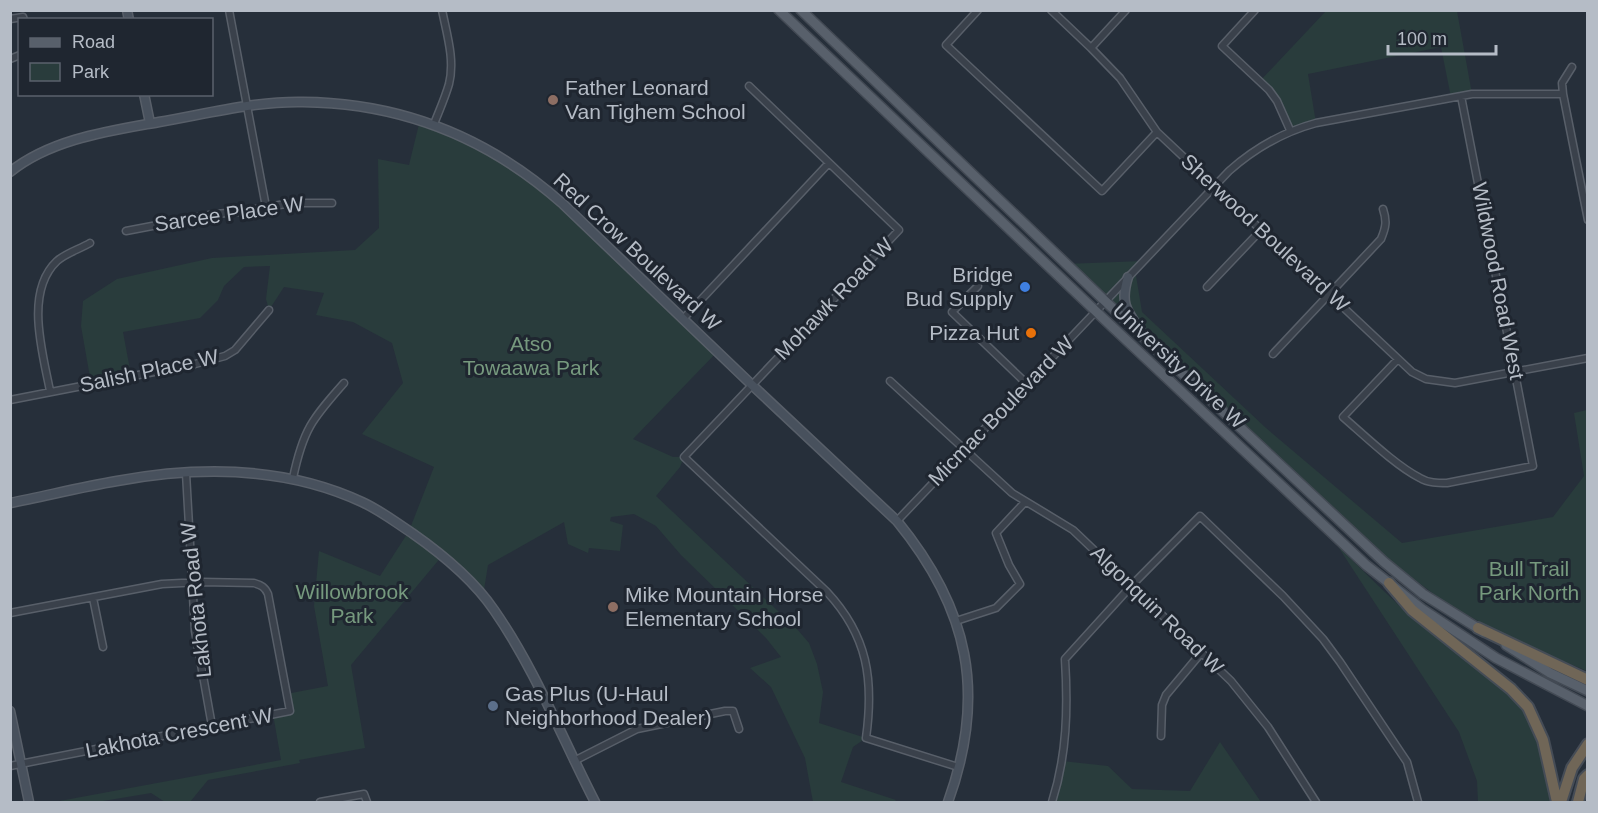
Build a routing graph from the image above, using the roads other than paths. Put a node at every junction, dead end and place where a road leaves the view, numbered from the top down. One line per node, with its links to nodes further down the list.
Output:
1 (229, 10): 15 (street)
2 (442, 10): 17 (street)
3 (779, 10): 36 (main road, University Drive W)
4 (801, 10): 34 (main road, University Drive W)
5 (978, 10): 19 (street)
6 (1051, 10): 9 (street, Sherwood Boulevard W)
7 (1126, 10): 9 (street)
8 (1255, 10): 18 (street)
9 (1091, 48): 19 (street, Sherwood Boulevard W)
10 (1572, 67): 12 (street)
11 (748, 86): 20 (street, Mohawk Road W)
12 (1563, 94): 14 (street, Micmac Boulevard W); 26 (street)
13 (144, 96): 16 (street)
14 (1461, 96): 18 (street, Micmac Boulevard W); 42 (street, Wildwood Road West)
15 (248, 106): 16 (street, Red Crow Boulevard W); 17 (street, Red Crow Boulevard W); 24 (street)
16 (150, 123): 21 (street, Red Crow Boulevard W)
17 (434, 124): 37 (street, Red Crow Boulevard W)
18 (1290, 130): 22 (street, Micmac Boulevard W)
19 (1157, 132): 22 (street, Sherwood Boulevard W)
20 (828, 164): 37 (street); 46 (street, Mohawk Road W)
21 (10, 172)
22 (1216, 185): 27 (street, Sherwood Boulevard W); 30 (street, Micmac Boulevard W)
23 (332, 203): 24 (street, Sarcee Place W)
24 (266, 207): 28 (street, Sarcee Place W)
25 (1383, 209): 33 (street)
26 (1587, 220)
27 (1262, 229): 32 (street); 33 (street, Sherwood Boulevard W)
28 (126, 231)
29 (90, 243): 47 (street)
30 (1128, 278): 34 (street, Micmac Boulevard W); 38 (street)
31 (978, 286): 45 (street)
32 (1208, 287)
33 (1329, 293): 39 (street); 41 (street, Sherwood Boulevard W)
34 (1105, 301): 36 (street, Micmac Boulevard W); 38 (main road, University Drive W)
35 (269, 310): 47 (street, Salish Place W)
36 (1095, 312): 45 (street, Micmac Boulevard W); 56 (main road, University Drive W)
37 (682, 319): 46 (street, Red Crow Boulevard W)
38 (1148, 341): 61 (main road, University Drive W)
39 (1273, 354)
40 (1587, 358): 42 (street, Sherwood Boulevard W)
41 (1398, 359): 42 (street, Sherwood Boulevard W); 42 (street, Wildwood Road West)
42 (1515, 372)
43 (890, 381): 49 (street, Algonquin Road W)
44 (344, 382): 51 (street)
45 (1026, 383): 49 (street, Micmac Boulevard W)
46 (752, 386): 54 (street, Red Crow Boulevard W); 75 (street)
47 (50, 391): 48 (street, Salish Place W)
48 (10, 400)
49 (964, 450): 52 (street, Algonquin Road W); 54 (street, Micmac Boulevard W)
50 (186, 473): 51 (street); 53 (street); 55 (street, Lakhota Road W)
51 (293, 478): 72 (street)
52 (1025, 502): 57 (street, Algonquin Road W); 60 (street)
53 (10, 503)
54 (897, 521): 60 (street, Red Crow Boulevard W)
55 (191, 582): 58 (street, Lakhota Crescent W); 68 (street, Lakhota Road W); 68 (street, Lakhota Crescent W)
56 (1389, 583): 66 (main road, University Drive W); 85 (highway)
57 (1132, 585): 63 (street, Algonquin Road W); 82 (street); 84 (street)
58 (93, 598): 59 (street, Lakhota Crescent W); 62 (street)
59 (10, 613)
60 (956, 621): 75 (street, Red Crow Boulevard W)
61 (1478, 628): 64 (highway); 65 (main road, University Drive W)
62 (104, 647)
63 (1201, 653): 70 (street); 83 (street, Algonquin Road W)
64 (1587, 680)
65 (1587, 691)
66 (1587, 706)
67 (10, 711): 73 (street)
68 (212, 726): 73 (street, Lakhota Crescent W)
69 (739, 729): 72 (street)
70 (1161, 736)
71 (1587, 744): 85 (highway)
72 (574, 761): 80 (street)
73 (20, 764): 74 (street, Lakhota Crescent W); 77 (street)
74 (10, 766)
75 (958, 767): 81 (street, Red Crow Boulevard W)
76 (1587, 775): 86 (highway)
77 (29, 802)
78 (320, 802): 79 (street)
79 (367, 802)
80 (595, 802)
81 (948, 802)
82 (1052, 802)
83 (1316, 802)
84 (1418, 802)
85 (1559, 802)
86 (1578, 802)

